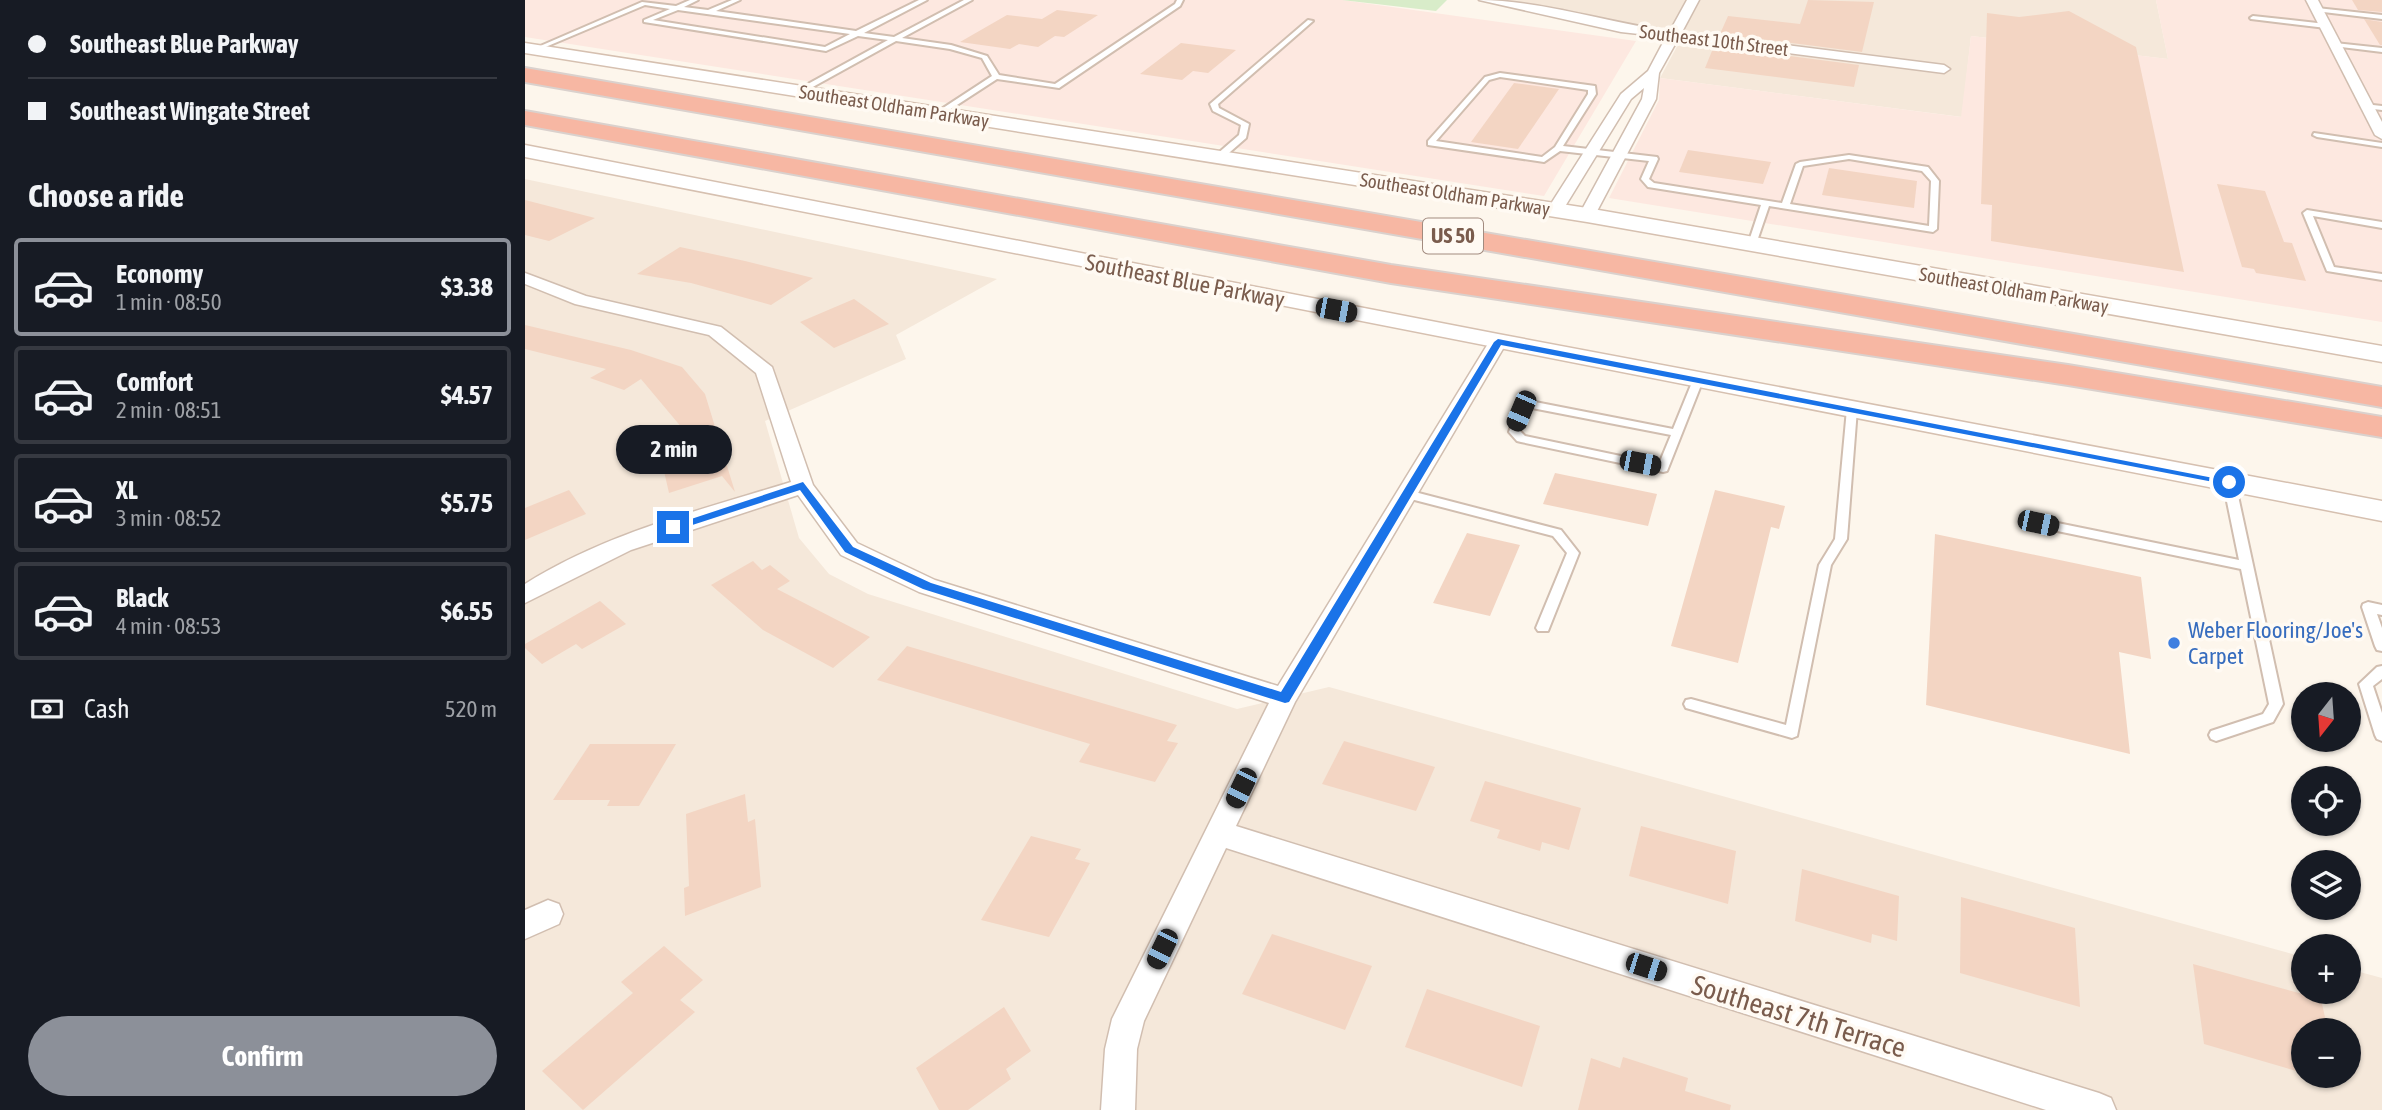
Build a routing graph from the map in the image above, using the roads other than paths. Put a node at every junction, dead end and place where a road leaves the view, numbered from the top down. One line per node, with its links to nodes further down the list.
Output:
1 (627, 0): 9 (lane)
2 (695, 0): 11 (lane)
3 (737, 0): 12 (lane)
4 (924, 0): 17 (lane)
5 (969, 0): 19 (lane)
6 (1180, 0): 25 (lane)
7 (1485, 0): 18 (street, Southeast 10th Street)
8 (1693, 0): 18 (street)
9 (648, 1): 11 (lane); 22 (lane)
10 (2315, 5): 13 (lane); 16 (street)
11 (677, 8): 12 (lane); 17 (lane)
12 (709, 12): 17 (lane)
13 (2382, 17)
14 (2253, 18): 16 (lane)
15 (1310, 21): 38 (lane)
16 (2326, 26): 20 (street)
17 (858, 34): 19 (lane)
18 (1673, 36): 23 (street, Southeast 10th Street); 24 (street)
19 (895, 39): 25 (lane); 26 (lane)
20 (2335, 45): 21 (lane); 27 (street)
21 (2382, 50)
22 (528, 58): 26 (street, Southeast Oldham Parkway); 50 (highway, US 50)
23 (1944, 69)
24 (1653, 73): 35 (street); 37 (street)
25 (996, 78): 29 (lane)
26 (800, 92): 29 (street, Southeast Oldham Parkway)
27 (2367, 106): 28 (lane); 32 (street)
28 (2382, 108)
29 (940, 114): 38 (street, Southeast Oldham Parkway)
30 (525, 118): 52 (highway, US 50)
31 (2317, 135): 33 (lane)
32 (2382, 135)
33 (2382, 145)
34 (1558, 148): 34 (lane); 35 (lane)
35 (1593, 150): 37 (lane); 41 (street)
36 (525, 151): 47 (street, Southeast Blue Parkway)
37 (1620, 154): 39 (lane); 42 (street)
38 (1219, 157): 41 (street, Southeast Oldham Parkway)
39 (1766, 203): 40 (lane); 44 (lane)
40 (1785, 206): 40 (lane)
41 (1555, 210): 42 (street, Southeast Oldham Parkway)
42 (1587, 215): 44 (street, Southeast Oldham Parkway)
43 (2382, 225): 45 (lane)
44 (1752, 244): 48 (street, Southeast Oldham Parkway)
45 (2382, 277)
46 (525, 278): 55 (street)
47 (1498, 342): 49 (street, Southeast Blue Parkway); 56 (street)
48 (2382, 354)
49 (1698, 380): 51 (street, Southeast Blue Parkway); 53 (lane)
50 (2382, 397)
51 (1852, 410): 54 (street, Southeast Blue Parkway); 66 (lane)
52 (2382, 427)
53 (1677, 433): 53 (lane)
54 (2229, 482): 57 (street, Southeast Blue Parkway); 59 (lane)
55 (803, 486): 60 (street); 65 (street)
56 (1407, 494): 62 (lane); 65 (street)
57 (2382, 511)
58 (2038, 523): 59 (lane)
59 (2247, 566): 67 (lane)
60 (525, 595)
61 (2382, 610): 63 (lane)
62 (1543, 628)
63 (2382, 646)
64 (2382, 671): 68 (lane)
65 (1285, 698): 69 (street)
66 (1691, 704)
67 (2216, 735)
68 (2382, 735)
69 (1219, 833): 70 (street); 71 (street, Southeast 7th Terrace)
70 (1118, 1110)
71 (2099, 1110)

